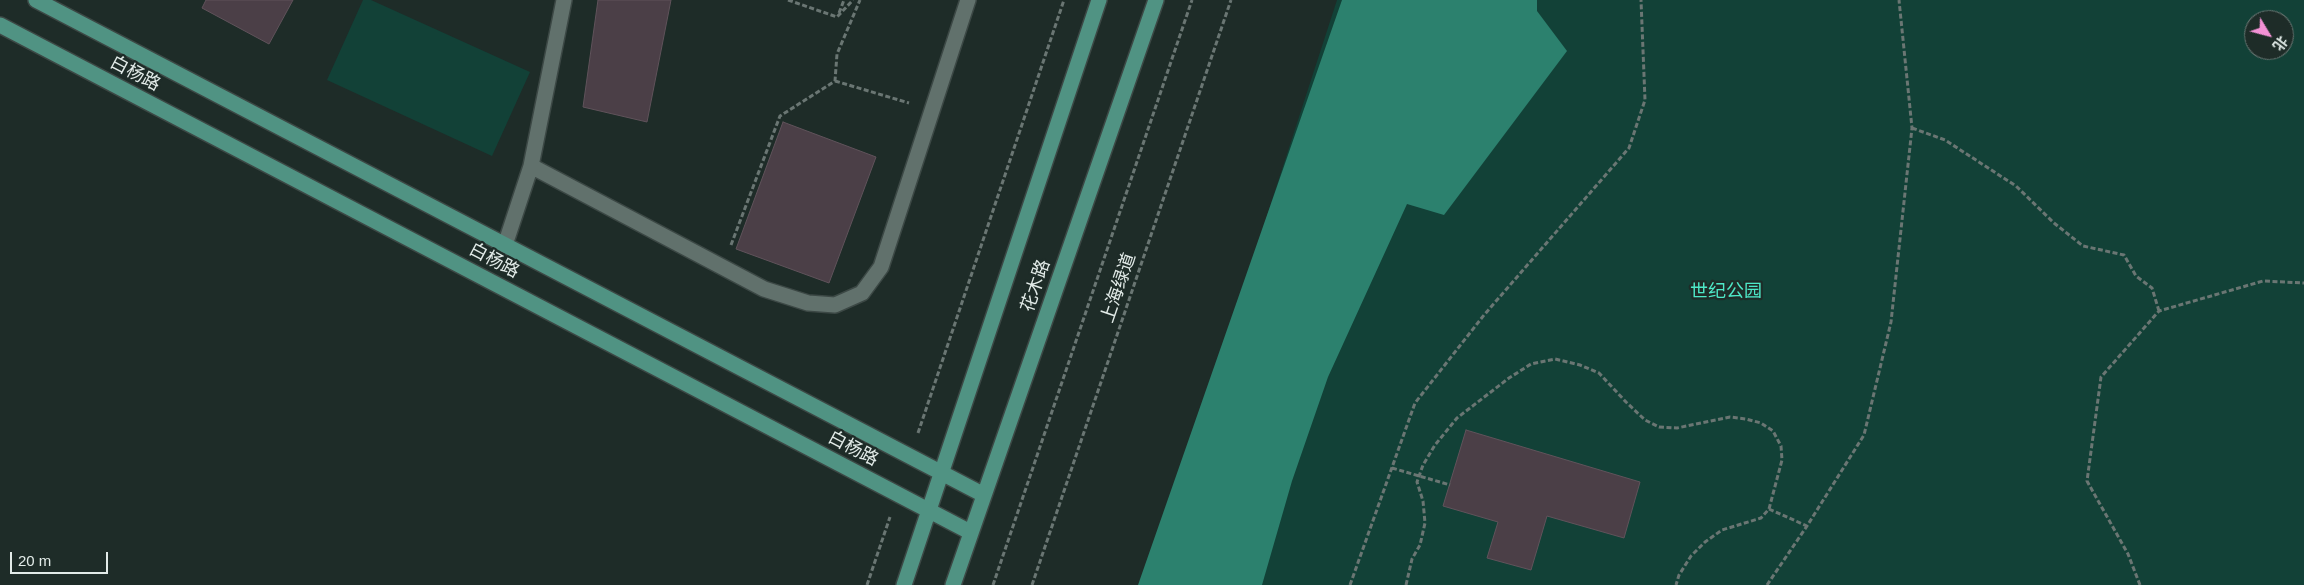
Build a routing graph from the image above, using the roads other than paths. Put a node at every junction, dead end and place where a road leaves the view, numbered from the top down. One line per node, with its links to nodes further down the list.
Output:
1 (36, 0): 8 (main road, 白杨路)
2 (564, 0): 7 (lane)
3 (968, 0): 7 (lane)
4 (1099, 0): 9 (main road, 花木路)
5 (1156, 0): 10 (main road, 花木路)
6 (0, 25): 11 (main road, 白杨路)
7 (530, 166): 8 (lane)
8 (506, 245): 9 (main road, 白杨路)
9 (942, 473): 10 (main road, 白杨路); 11 (main road, 花木路)
10 (984, 495): 12 (main road, 花木路)
11 (930, 510): 12 (main road, 白杨路); 13 (main road, 花木路)
12 (970, 532): 14 (main road, 花木路)
13 (904, 585)
14 (953, 585)

